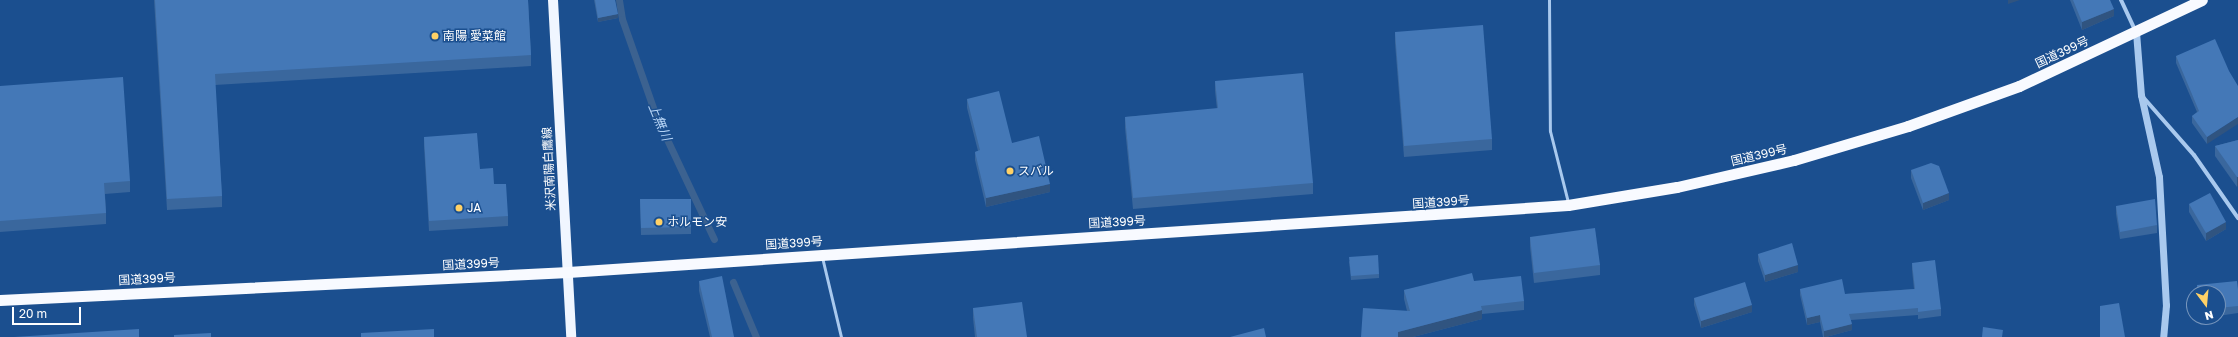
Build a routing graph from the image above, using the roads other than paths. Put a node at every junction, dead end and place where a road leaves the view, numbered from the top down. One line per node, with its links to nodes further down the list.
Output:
1 (553, 0): 10 (main road, 米沢南陽白鷹線)
2 (1549, 0): 7 (lane)
3 (2120, 0): 5 (street)
4 (2202, 0): 5 (highway, 国道399号)
5 (2136, 32): 6 (street); 7 (highway, 国道399号)
6 (2142, 95): 8 (street); 14 (street)
7 (1568, 205): 9 (highway, 国道399号)
8 (2238, 218)
9 (821, 254): 10 (highway, 国道399号); 13 (lane)
10 (568, 272): 11 (highway, 国道399号); 12 (main road, 米沢南陽白鷹線)
11 (0, 300)
12 (571, 337)
13 (841, 337)
14 (2163, 337)

